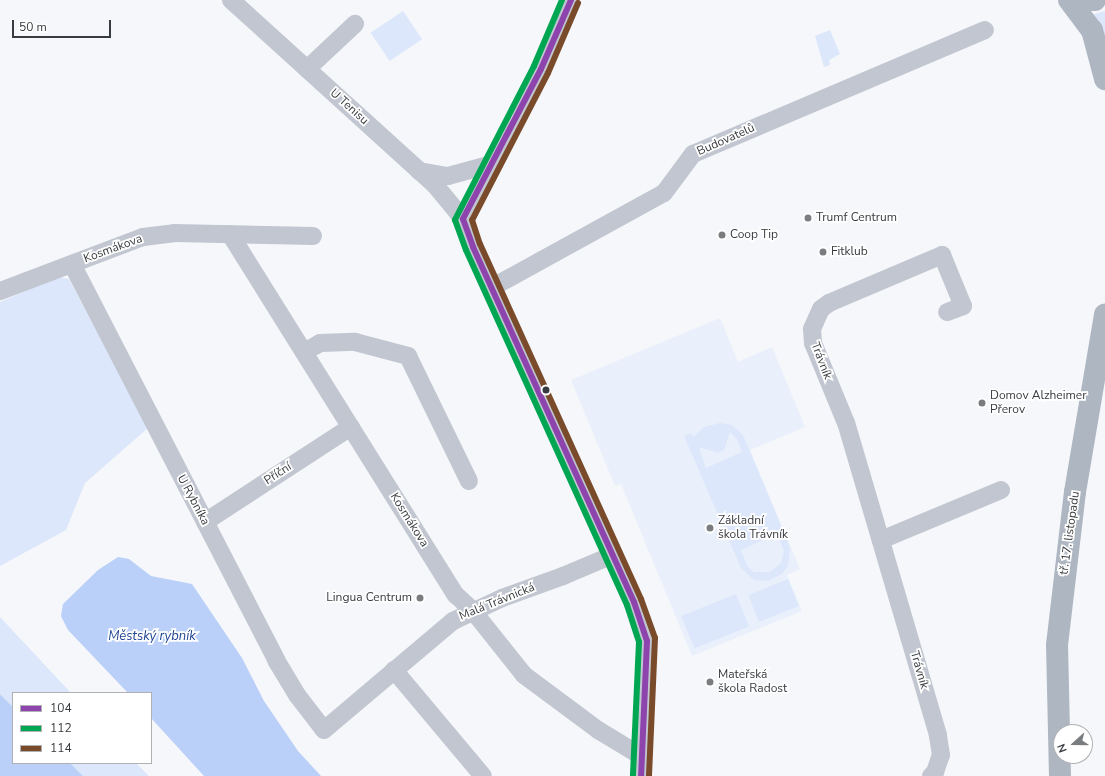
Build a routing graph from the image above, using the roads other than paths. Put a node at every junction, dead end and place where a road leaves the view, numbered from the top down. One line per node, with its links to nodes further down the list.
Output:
1 (231, 0): 8 (street, U Tenisu)
2 (571, 0): 10 (street)
3 (1070, 0): 9 (main road)
4 (1075, 0): 5 (main road)
5 (1096, 0)
6 (355, 24): 8 (street)
7 (984, 30): 16 (street, Budovatelů)
8 (307, 69): 11 (street, U Tenisu)
9 (1105, 78)
10 (492, 164): 11 (street); 12 (street)
11 (419, 171): 12 (street, U Tenisu)
12 (463, 219): 16 (street)
13 (230, 234): 14 (street, Kosmákova); 15 (street, Kosmákova); 20 (street, Kosmákova)
14 (313, 236)
15 (72, 264): 17 (street, Kosmákova); 24 (street, U Rybníka)
16 (491, 288): 26 (street)
17 (0, 291)
18 (947, 312): 25 (street, Trávník)
19 (1105, 315): 34 (main road, tř. 17. listopadu)
20 (304, 352): 21 (street, Kosmákova); 22 (street)
21 (351, 427): 24 (street, Příční); 27 (street, Kosmákova)
22 (469, 481)
23 (1001, 490): 25 (street)
24 (205, 522): 29 (street, U Rybníka)
25 (881, 540): 33 (street, Trávník)
26 (613, 554): 27 (street, Malá Trávnická); 30 (street)
27 (473, 611): 28 (street, Malá Trávnická); 30 (street, Kosmákova)
28 (394, 670): 29 (street, Malá Trávnická); 31 (street)
29 (324, 730)
30 (641, 756): 32 (street)
31 (483, 776)
32 (641, 776)
33 (931, 776)
34 (1061, 776)

